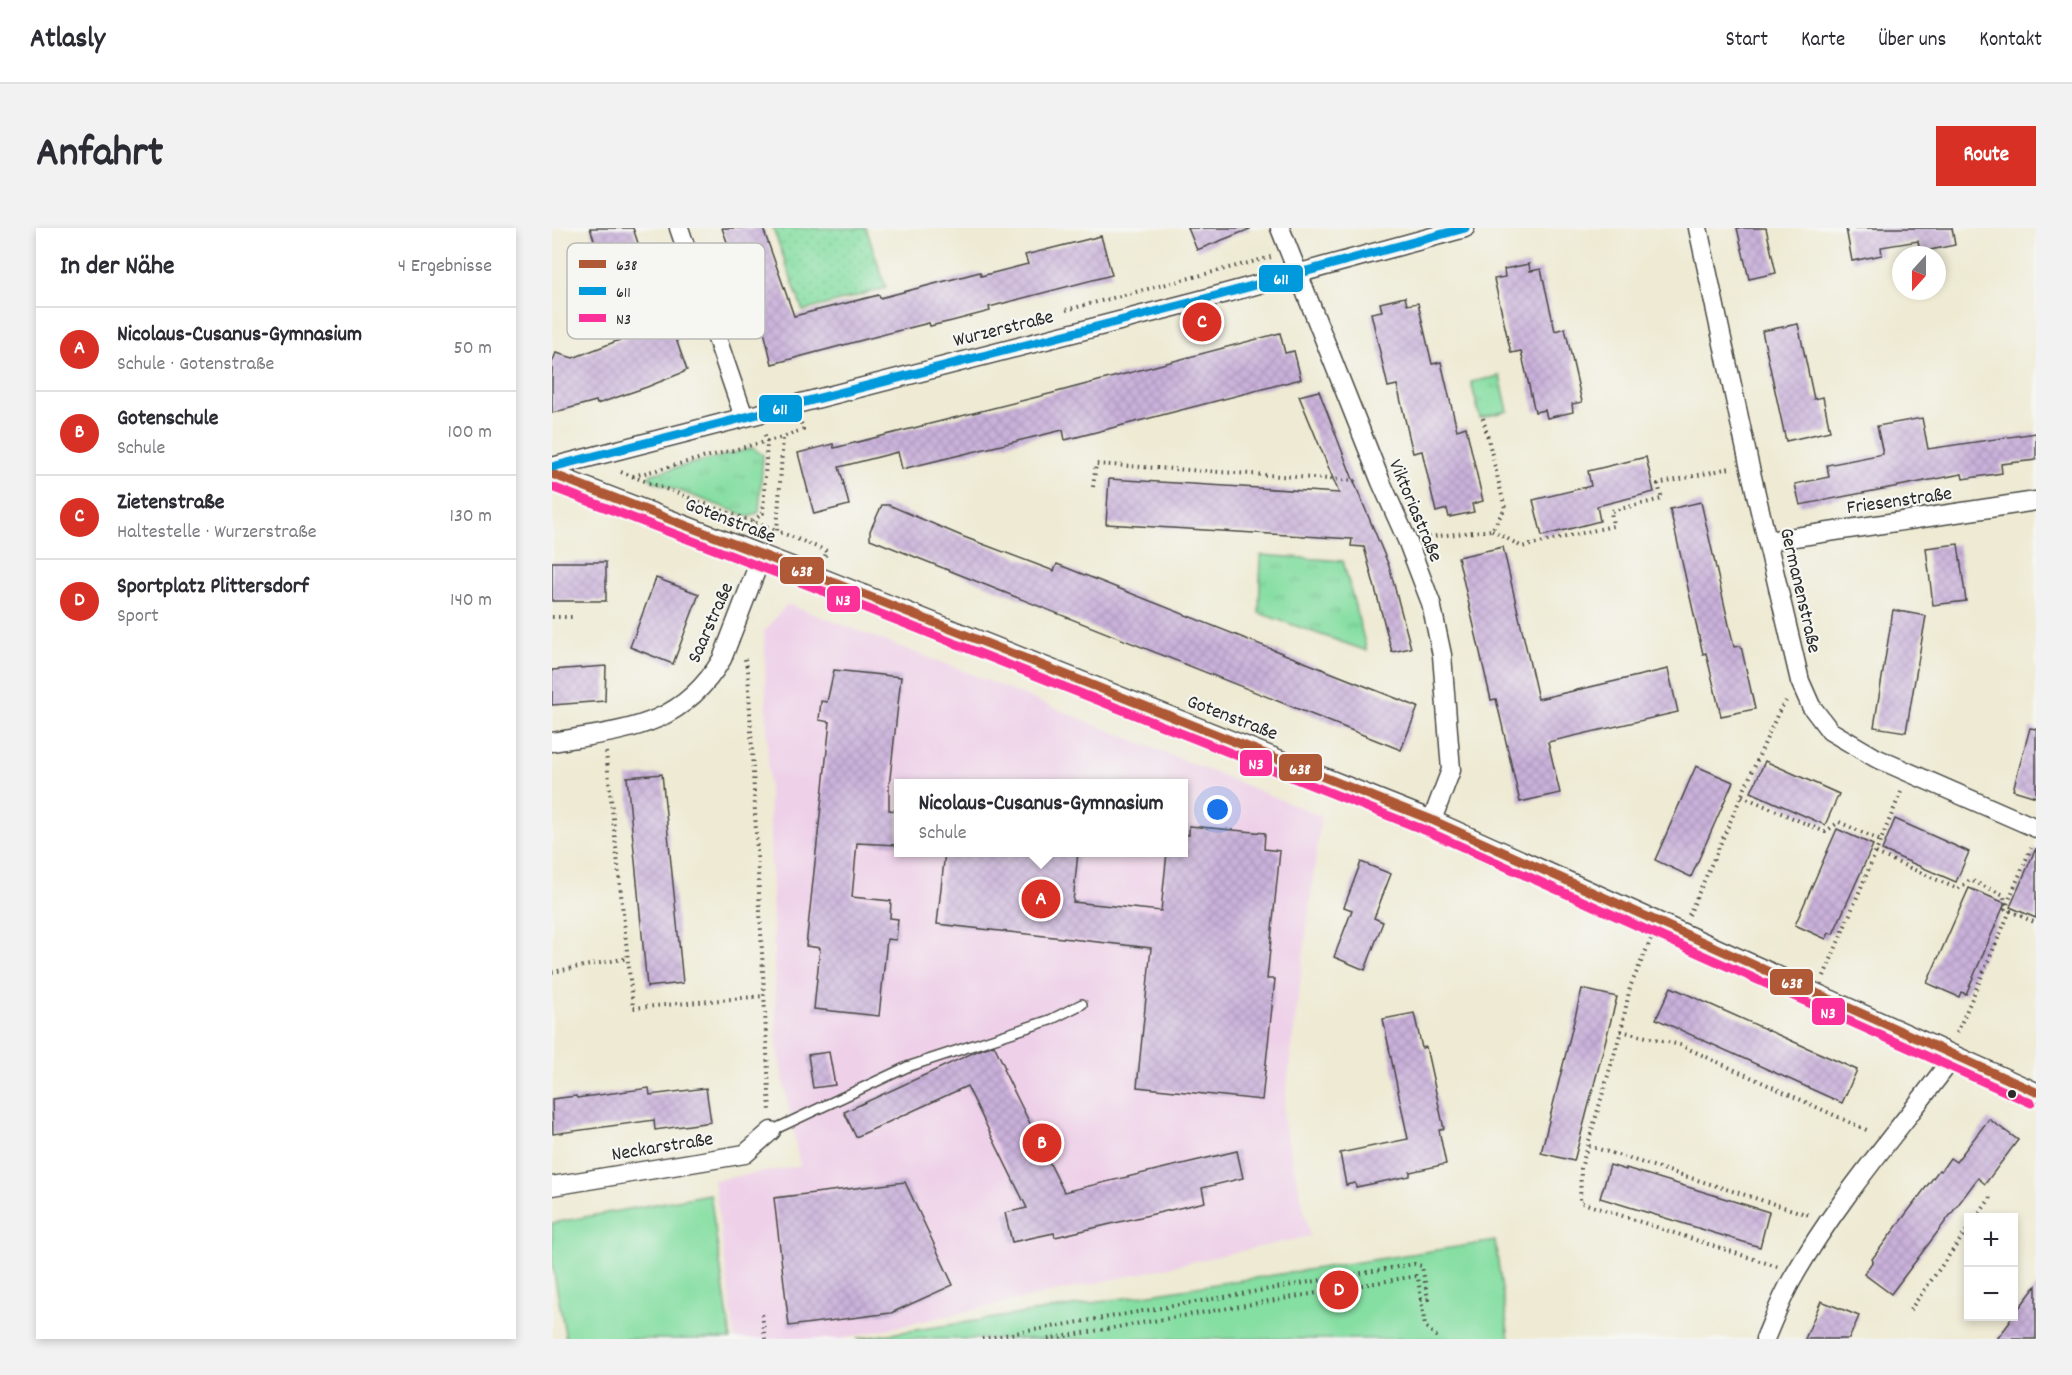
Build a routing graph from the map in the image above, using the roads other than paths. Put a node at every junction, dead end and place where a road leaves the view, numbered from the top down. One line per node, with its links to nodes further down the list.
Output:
1 (680, 228): 5 (street)
2 (1280, 228): 6 (street, Viktoriastraße)
3 (1465, 228): 6 (street, Wurzerstraße)
4 (1698, 228): 12 (street, Germanenstraße)
5 (686, 243)
6 (1298, 274): 8 (street, Wurzerstraße); 15 (street, Viktoriastraße)
7 (723, 339): 8 (street)
8 (752, 415): 9 (street, Wurzerstraße)
9 (552, 467)
10 (552, 474): 13 (street, Gotenstraße)
11 (2036, 501): 12 (street, Friesenstraße)
12 (1768, 541): 16 (street, Germanenstraße)
13 (762, 555): 14 (street, Saarstraße); 15 (street, Gotenstraße)
14 (552, 742)
15 (1432, 820): 18 (street, Gotenstraße)
16 (2036, 828)
17 (1082, 1004): 20 (lane)
18 (1951, 1054): 19 (street, Gotenstraße); 22 (street)
19 (2036, 1092)
20 (771, 1131): 21 (street, Neckarstraße)
21 (552, 1186)
22 (1765, 1339)

